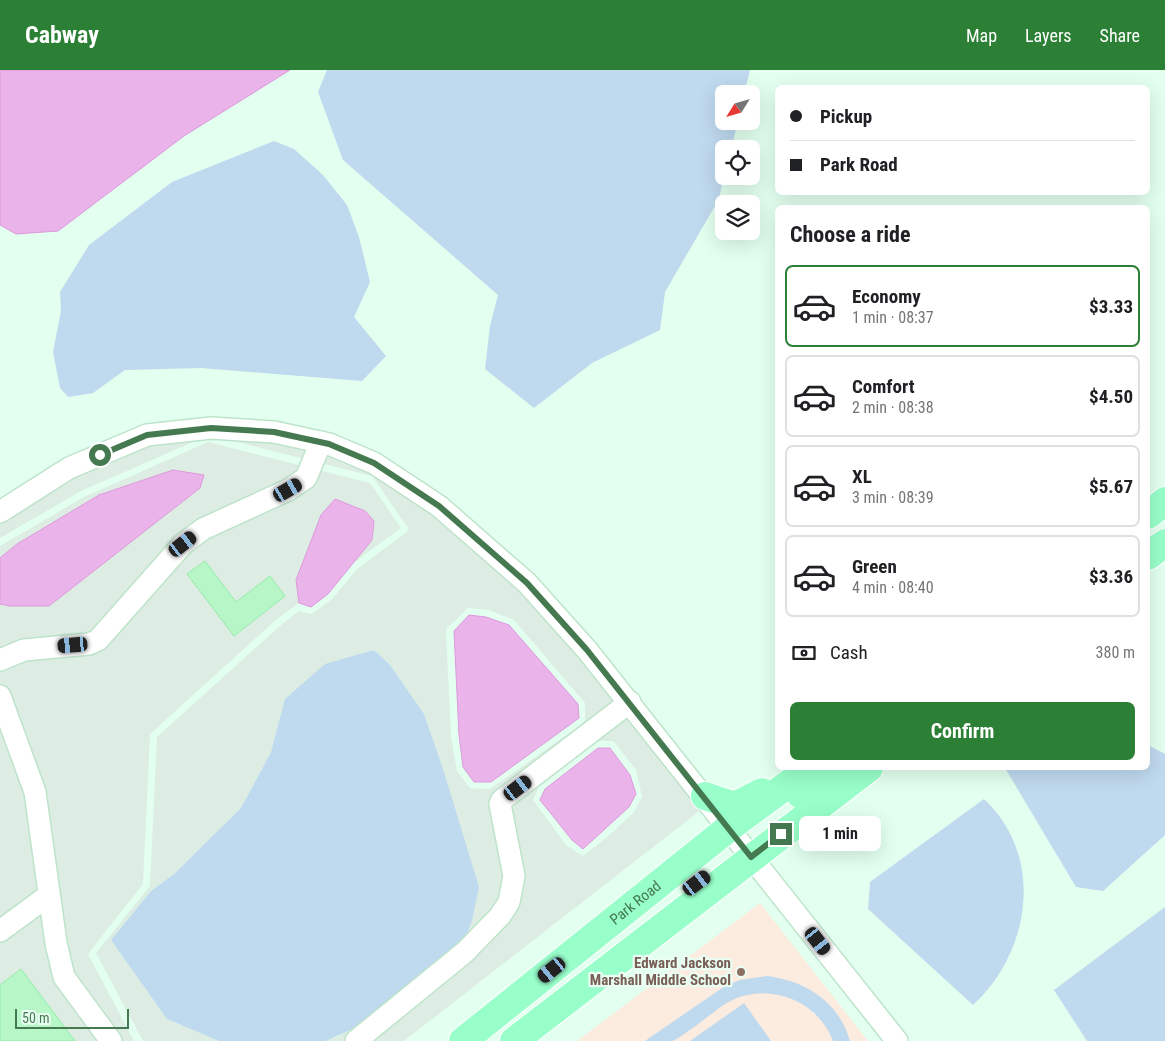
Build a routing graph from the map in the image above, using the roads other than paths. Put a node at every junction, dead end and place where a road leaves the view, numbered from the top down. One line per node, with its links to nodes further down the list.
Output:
1 (321, 442): 3 (street); 7 (street); 9 (street)
2 (1165, 501): 4 (main road)
3 (0, 512)
4 (1150, 513)
5 (1165, 543): 6 (main road)
6 (1150, 554)
7 (0, 660)
8 (0, 696): 10 (street)
9 (630, 702): 15 (street); 22 (street)
10 (4, 725): 18 (street)
11 (792, 770): 15 (main road)
12 (807, 770): 16 (main road, Park Road)
13 (831, 770): 17 (main road)
14 (866, 770): 17 (main road)
15 (705, 796): 16 (street)
16 (730, 827): 17 (street); 20 (main road); 23 (main road, Park Road)
17 (751, 857): 20 (main road); 25 (street)
18 (49, 895): 19 (street); 21 (street)
19 (0, 931)
20 (560, 1006): 24 (main road)
21 (111, 1041)
22 (356, 1041)
23 (463, 1041)
24 (514, 1041)
25 (897, 1041)

